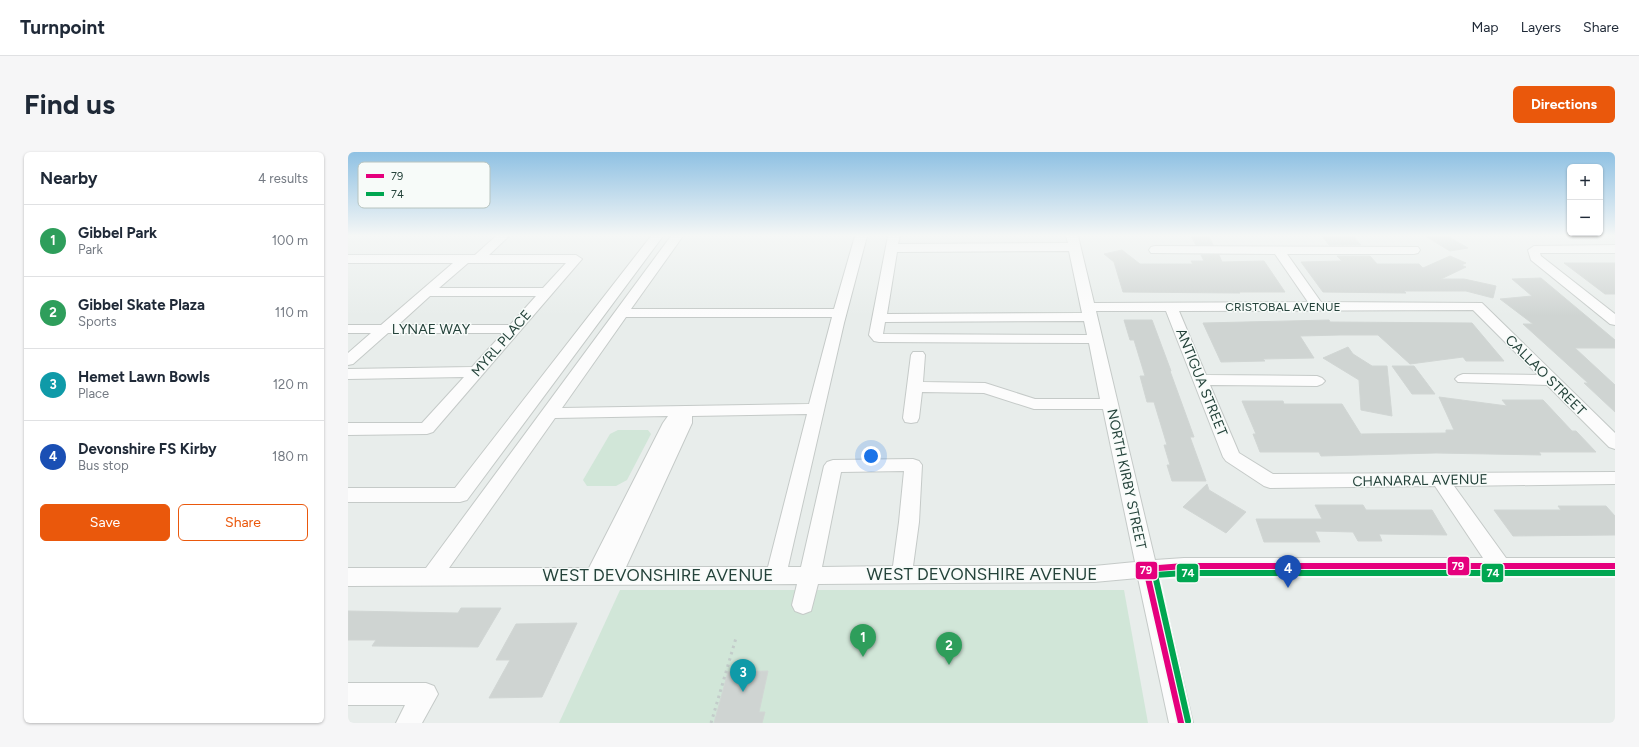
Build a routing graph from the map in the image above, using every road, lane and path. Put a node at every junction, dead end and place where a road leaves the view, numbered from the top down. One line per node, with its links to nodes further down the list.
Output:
1 (467, 263): 10 (street)
2 (572, 263): 11 (street, MYRL PLACE)
3 (637, 263): 45 (street)
4 (658, 263): 18 (street)
5 (854, 263): 19 (street)
6 (889, 263): 20 (street)
7 (1078, 263): 17 (street, NORTH KIRBY STREET)
8 (1287, 263): 13 (street)
9 (1542, 263): 15 (street)
10 (427, 292): 11 (street); 23 (street)
11 (546, 292): 24 (street, MYRL PLACE)
12 (1171, 306): 13 (street, CRISTOBAL AVENUE); 17 (street, CRISTOBAL AVENUE); 31 (street, ANTIGUA STREET)
13 (1318, 306): 14 (street, CRISTOBAL AVENUE)
14 (1477, 306): 32 (street, CALLAO STREET)
15 (1599, 308): 16 (street); 21 (street)
16 (1615, 308)
17 (1089, 312): 20 (street, CRISTOBAL AVENUE); 25 (street, NORTH KIRBY STREET)
18 (622, 313): 19 (street); 38 (street)
19 (840, 313): 36 (street)
20 (879, 318): 25 (street)
21 (1615, 321)
22 (348, 329): 23 (street, LYNAE WAY)
23 (385, 329): 24 (street, LYNAE WAY); 27 (street)
24 (513, 329): 28 (street, MYRL PLACE)
25 (1095, 339): 35 (street, NORTH KIRBY STREET)
26 (918, 355): 34 (street)
27 (348, 360)
28 (476, 372): 29 (street); 40 (street, MYRL PLACE)
29 (348, 374)
30 (1463, 379): 32 (street)
31 (1202, 380): 33 (street); 42 (street, ANTIGUA STREET)
32 (1551, 380): 41 (street, CALLAO STREET)
33 (1318, 381)
34 (915, 387): 35 (street); 39 (street)
35 (1110, 404): 48 (street, NORTH KIRBY STREET)
36 (816, 409): 37 (street); 51 (street)
37 (684, 412): 38 (street); 50 (street)
38 (550, 413): 54 (street)
39 (911, 418)
40 (348, 429)
41 (1615, 443)
42 (1232, 458): 44 (street, CHANARAL AVENUE)
43 (1615, 478): 44 (street, CHANARAL AVENUE)
44 (1440, 480): 47 (street)
45 (348, 495)
46 (1615, 566): 47 (street, WEST DEVONSHIRE AVENUE)
47 (1502, 567): 48 (street, WEST DEVONSHIRE AVENUE)
48 (1146, 569): 49 (street, WEST DEVONSHIRE AVENUE); 60 (street, NORTH KIRBY STREET)
49 (902, 574): 52 (street, WEST DEVONSHIRE AVENUE); 52 (street)
50 (604, 575): 51 (street, WEST DEVONSHIRE AVENUE); 54 (street, WEST DEVONSHIRE AVENUE)
51 (776, 575): 52 (street, WEST DEVONSHIRE AVENUE)
52 (810, 575): 55 (street)
53 (348, 576): 54 (street, WEST DEVONSHIRE AVENUE)
54 (432, 576)
55 (803, 605)
56 (736, 638): 59 (path)
57 (348, 694): 58 (street)
58 (408, 723)
59 (711, 723)
60 (1181, 723)

